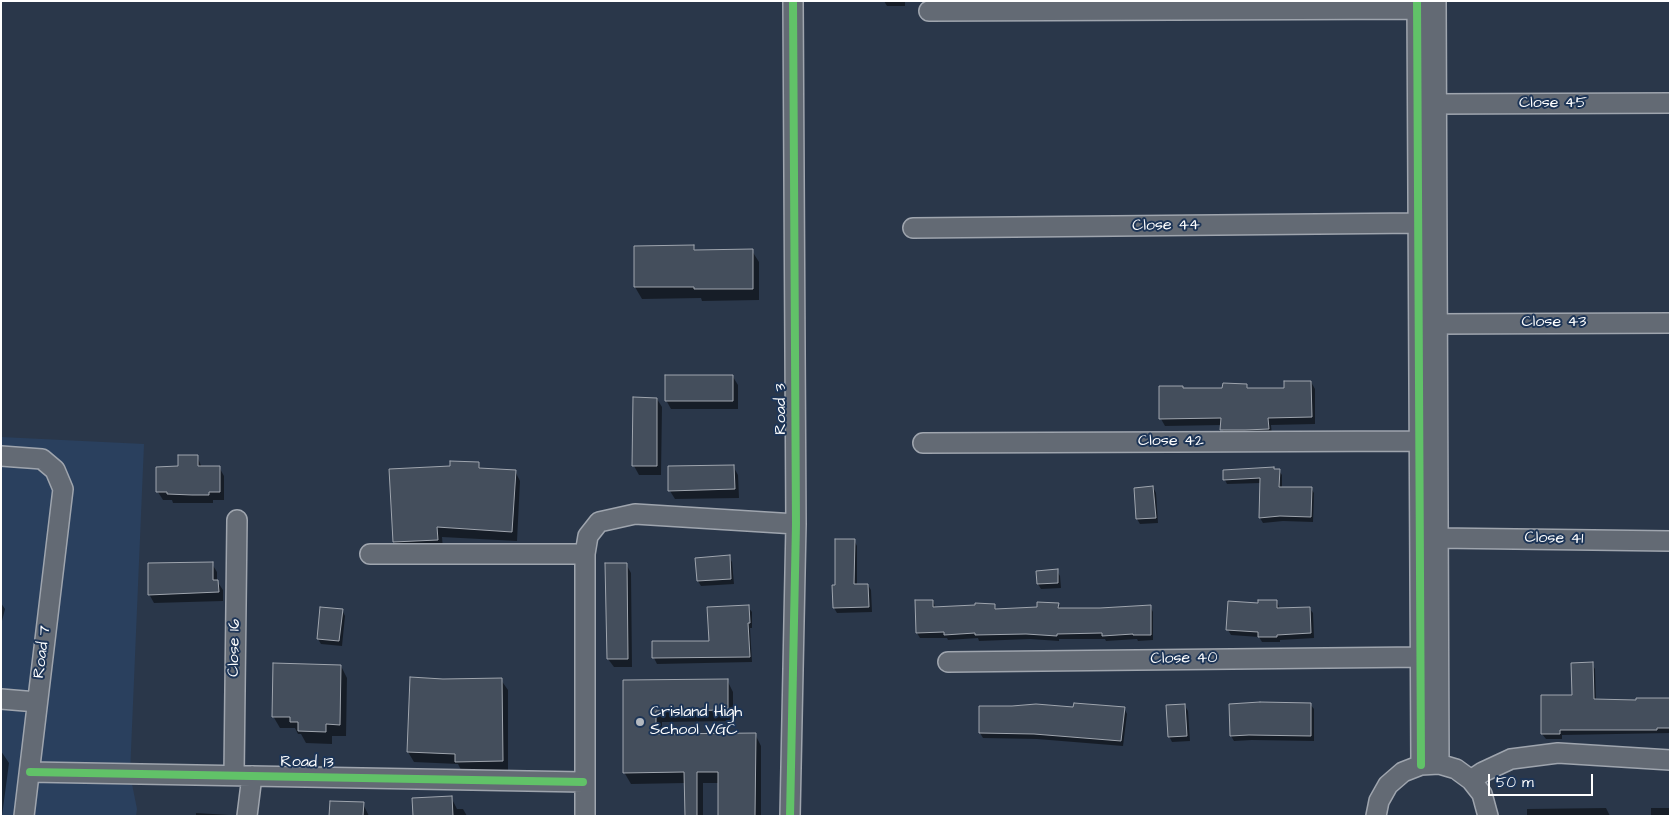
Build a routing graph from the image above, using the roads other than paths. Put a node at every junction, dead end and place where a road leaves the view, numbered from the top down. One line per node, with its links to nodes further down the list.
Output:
1 (794, 1): 17 (street, Road 3)
2 (1436, 1): 6 (street)
3 (1417, 5): 4 (street); 7 (street)
4 (929, 10)
5 (1670, 103): 6 (street, Close 45)
6 (1436, 104): 10 (street)
7 (1418, 224): 8 (street, Close 44); 9 (street)
8 (913, 228)
9 (1418, 263): 10 (street); 13 (street)
10 (1437, 263): 12 (street)
11 (1670, 323): 12 (street, Close 43)
12 (1437, 324): 18 (street)
13 (1419, 441): 14 (street, Close 42); 22 (street)
14 (923, 443)
15 (1, 456): 25 (street, Road 7)
16 (237, 520): 29 (street, Close 16)
17 (796, 524): 21 (street); 35 (street, Road 3)
18 (1438, 538): 19 (street, Close 41); 27 (street)
19 (1670, 541)
20 (370, 554): 21 (street)
21 (585, 554): 31 (street)
22 (1421, 657): 23 (street, Close 40); 27 (street)
23 (948, 662)
24 (1, 699): 25 (street)
25 (37, 702): 28 (street, Road 7)
26 (1670, 760): 30 (street)
27 (1430, 765): 30 (street); 36 (street)
28 (30, 772): 29 (street, Road 13); 32 (street, Road 7)
29 (243, 776): 31 (street, Road 13); 33 (street, Close 16)
30 (1472, 780): 37 (street)
31 (584, 782): 34 (street)
32 (24, 816)
33 (247, 816)
34 (585, 816)
35 (790, 816)
36 (1376, 816)
37 (1488, 816)

